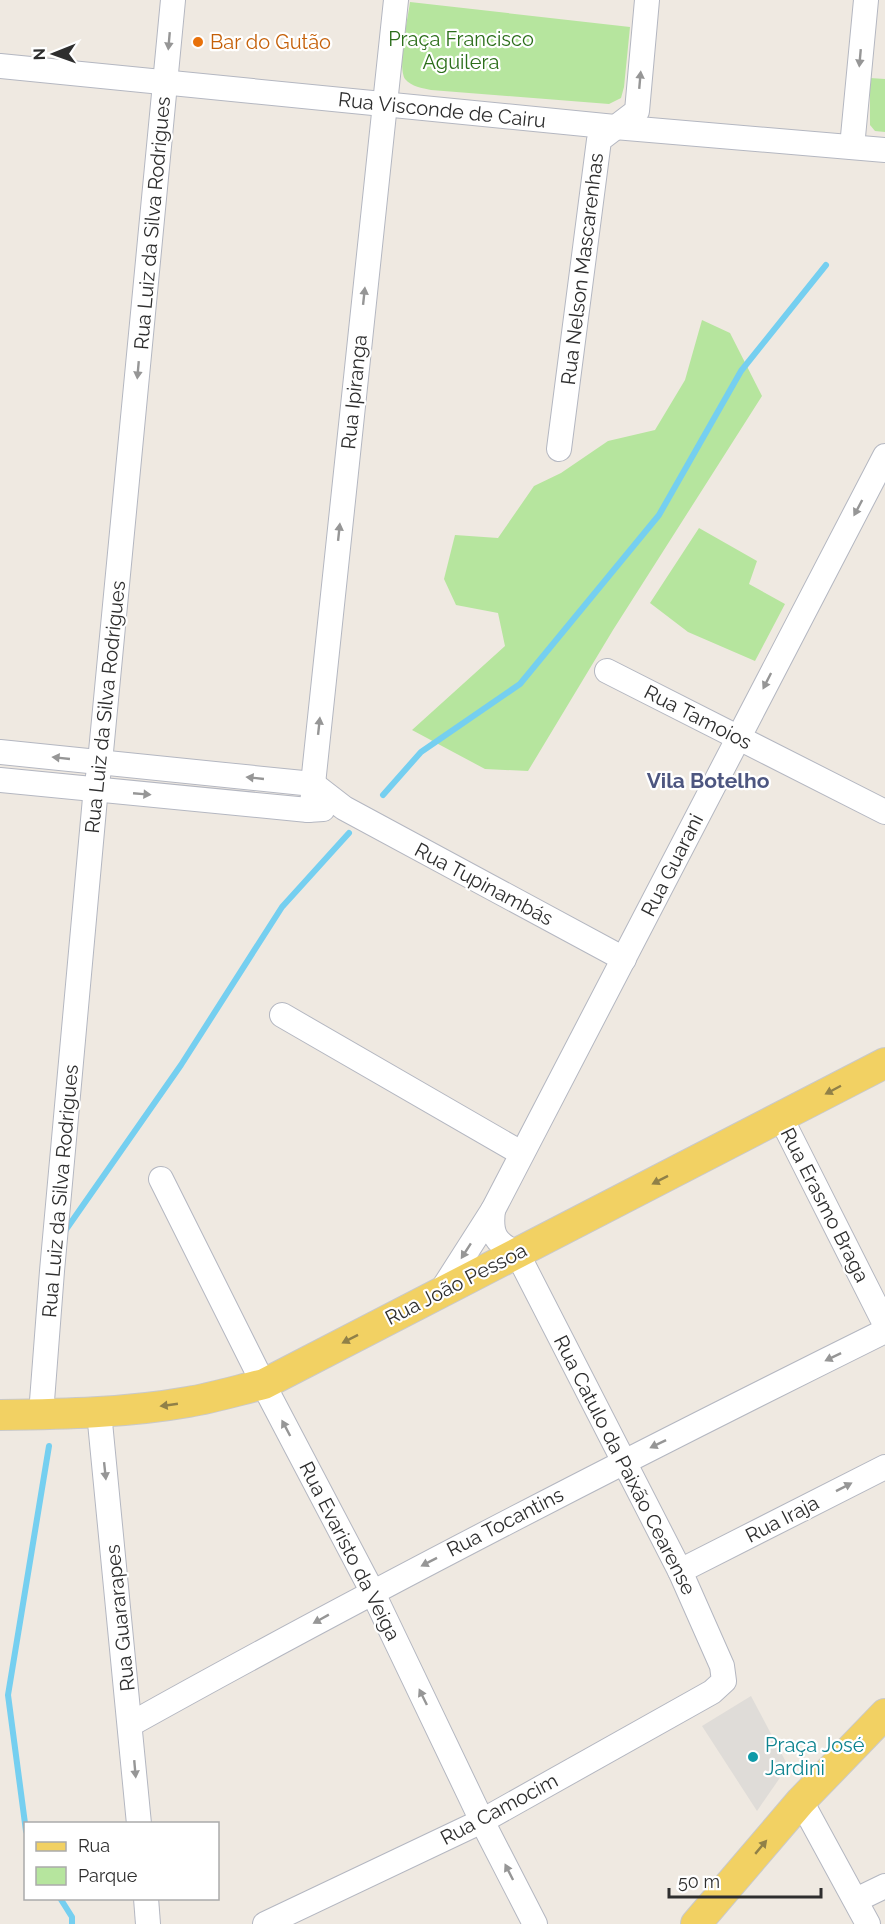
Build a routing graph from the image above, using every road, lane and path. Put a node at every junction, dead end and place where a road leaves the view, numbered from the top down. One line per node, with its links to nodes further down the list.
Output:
1 (173, 0): 6 (street, Rua Luiz da Silva Rodrigues, one-way to 6)
2 (396, 0): 7 (street, Rua Ipiranga)
3 (647, 0): 8 (street, Rua Nelson Mascarenhas, one-way to 3)
4 (866, 0): 9 (street, one-way to 9)
5 (0, 66): 6 (street, Rua Visconde de Cairu)
6 (165, 82): 7 (street, Rua Visconde de Cairu); 16 (street, Rua Luiz da Silva Rodrigues, one-way to 16)
7 (384, 104): 8 (street, Rua Visconde de Cairu); 18 (street, Rua Ipiranga, one-way to 7)
8 (615, 127): 9 (street, Rua Visconde de Cairu); 11 (street, Rua Nelson Mascarenhas)
9 (852, 147): 10 (street, Rua Visconde de Cairu)
10 (885, 150)
11 (559, 449)
12 (885, 456): 14 (street, Rua Guarani, one-way to 14)
13 (607, 671): 14 (street, Rua Tamoios)
14 (738, 737): 22 (street, Rua Tamoios); 23 (street, Rua Guarani)
15 (0, 752): 16 (street, one-way to 15)
16 (100, 762): 18 (street, one-way to 16); 19 (street, Rua Luiz da Silva Rodrigues)
17 (0, 780): 19 (street)
18 (313, 784): 20 (street, Rua Tupinambás); 21 (street, Rua Ipiranga)
19 (96, 790): 21 (street, one-way to 21); 36 (street, Rua Luiz da Silva Rodrigues)
20 (344, 808): 21 (street); 23 (street, Rua Tupinambás)
21 (308, 810)
22 (885, 812)
23 (624, 959): 27 (street, Rua Guarani)
24 (282, 1015): 27 (street)
25 (885, 1063): 26 (main road, Rua João Pessoa, one-way to 26)
26 (781, 1118): 30 (main road, Rua João Pessoa, one-way to 30); 32 (street, Rua Erasmo Braga)
27 (521, 1153): 29 (street, Rua Guarani)
28 (161, 1179): 34 (street, Rua Evaristo da Veiga)
29 (493, 1210): 30 (street); 31 (street, Rua Guarani, one-way to 31)
30 (517, 1253): 31 (main road, Rua João Pessoa); 38 (street, Rua Catulo da Paixão Cearense)
31 (440, 1293): 34 (main road, Rua João Pessoa, one-way to 34)
32 (885, 1324)
33 (885, 1331): 38 (street, Rua Tocantins, one-way to 38)
34 (264, 1384): 35 (main road, Rua João Pessoa, one-way to 35); 41 (street, Rua Evaristo da Veiga, one-way to 34)
35 (99, 1413): 36 (main road, Rua João Pessoa); 44 (street, Rua Guararapes, one-way to 44)
36 (41, 1414): 37 (main road, Rua João Pessoa)
37 (0, 1415)
38 (624, 1461): 40 (street, Rua Catulo da Paixão Cearense); 41 (street, Rua Tocantins, one-way to 41)
39 (885, 1467): 40 (street, Rua Iraja, one-way to 39)
40 (680, 1571): 42 (street, Rua Catulo da Paixão Cearense)
41 (372, 1591): 44 (street, Rua Tocantins, one-way to 44); 46 (street, Rua Evaristo da Veiga, one-way to 41)
42 (724, 1680): 46 (street, Rua Camocim)
43 (885, 1714): 45 (main road)
44 (131, 1724): 47 (street, Rua Guararapes, one-way to 47)
45 (801, 1801): 50 (street); 54 (main road, one-way to 45)
46 (482, 1821): 52 (street, Rua Camocim); 53 (street, Rua Evaristo da Veiga, one-way to 46)
47 (140, 1822)
48 (885, 1886): 50 (street)
49 (146, 1900): 51 (street)
50 (856, 1900): 55 (street)
51 (148, 1924)
52 (265, 1924)
53 (536, 1924)
54 (696, 1924)
55 (868, 1924)

